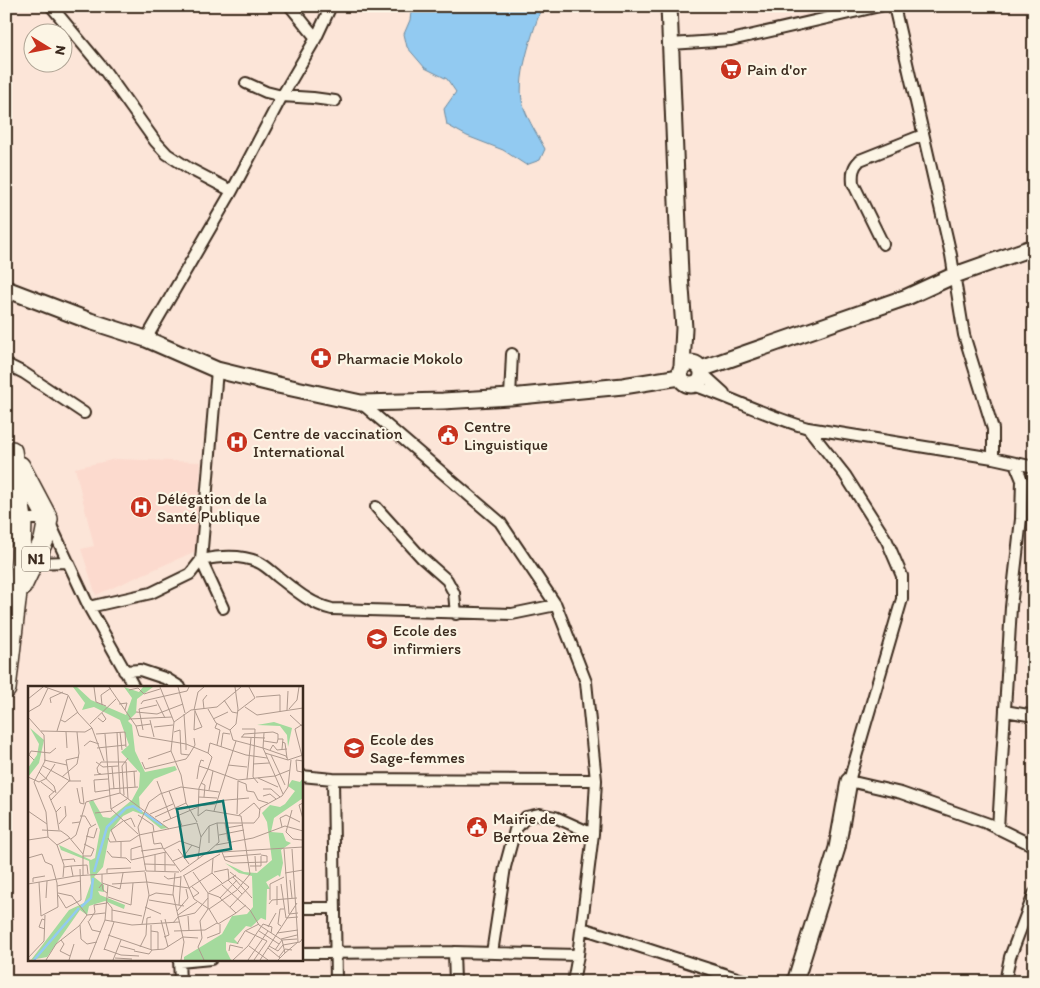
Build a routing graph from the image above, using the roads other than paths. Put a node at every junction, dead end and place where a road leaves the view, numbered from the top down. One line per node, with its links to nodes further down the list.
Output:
1 (51, 6): 13 (street)
2 (331, 6): 7 (street)
3 (669, 6): 8 (main road)
4 (880, 6): 8 (street)
5 (894, 6): 12 (street)
6 (288, 7): 7 (street)
7 (316, 38): 10 (street)
8 (671, 44): 22 (main road)
9 (246, 83): 10 (street)
10 (282, 96): 11 (street); 13 (street)
11 (334, 101)
12 (923, 135): 14 (street); 16 (street)
13 (232, 191): 18 (street)
14 (883, 244)
15 (1034, 247): 16 (main road)
16 (955, 275): 22 (main road); 29 (street)
17 (6, 289): 18 (main road)
18 (146, 339): 21 (main road)
19 (512, 354): 23 (street)
20 (6, 364): 26 (street)
21 (216, 370): 25 (main road); 36 (street)
22 (692, 372): 23 (main road); 24 (street); 24 (street)
23 (510, 397): 25 (main road)
24 (729, 397): 27 (street)
25 (361, 403): 38 (street)
26 (84, 413)
27 (808, 428): 29 (street); 51 (street)
28 (9, 445): 33 (highway, N1); 34 (highway, N1)
29 (993, 458): 30 (street)
30 (1015, 463): 31 (street); 46 (street)
31 (1034, 467)
32 (376, 507): 41 (street)
33 (22, 519): 34 (street); 35 (highway, N1)
34 (48, 519): 35 (highway, N1); 37 (street)
35 (28, 560): 37 (street); 45 (highway, N1)
36 (201, 560): 39 (street); 40 (street); 41 (street)
37 (68, 562): 39 (street)
38 (556, 605): 41 (street); 50 (street)
39 (88, 607): 42 (street)
40 (222, 608)
41 (456, 614)
42 (124, 671): 43 (street); 44 (street)
43 (133, 686)
44 (178, 686)
45 (6, 689)
46 (1005, 711): 47 (street); 52 (street)
47 (1034, 716)
48 (302, 776): 49 (street)
49 (333, 779): 50 (street); 57 (street)
50 (596, 780): 53 (street)
51 (849, 781): 52 (street); 71 (main road)
52 (998, 829): 54 (street)
53 (592, 834): 58 (street); 62 (street)
54 (1034, 846)
55 (1034, 894): 72 (street)
56 (302, 908): 57 (street)
57 (334, 908): 60 (street)
58 (582, 928): 63 (street); 70 (street)
59 (302, 952): 60 (street)
60 (335, 952): 61 (street); 67 (street)
61 (454, 952): 62 (street); 68 (street)
62 (492, 953): 63 (street)
63 (578, 955): 69 (street)
64 (195, 960): 65 (street)
65 (179, 961): 66 (street)
66 (180, 982)
67 (336, 982)
68 (455, 982)
69 (573, 982)
70 (749, 982)
71 (795, 982)
72 (1005, 982)

